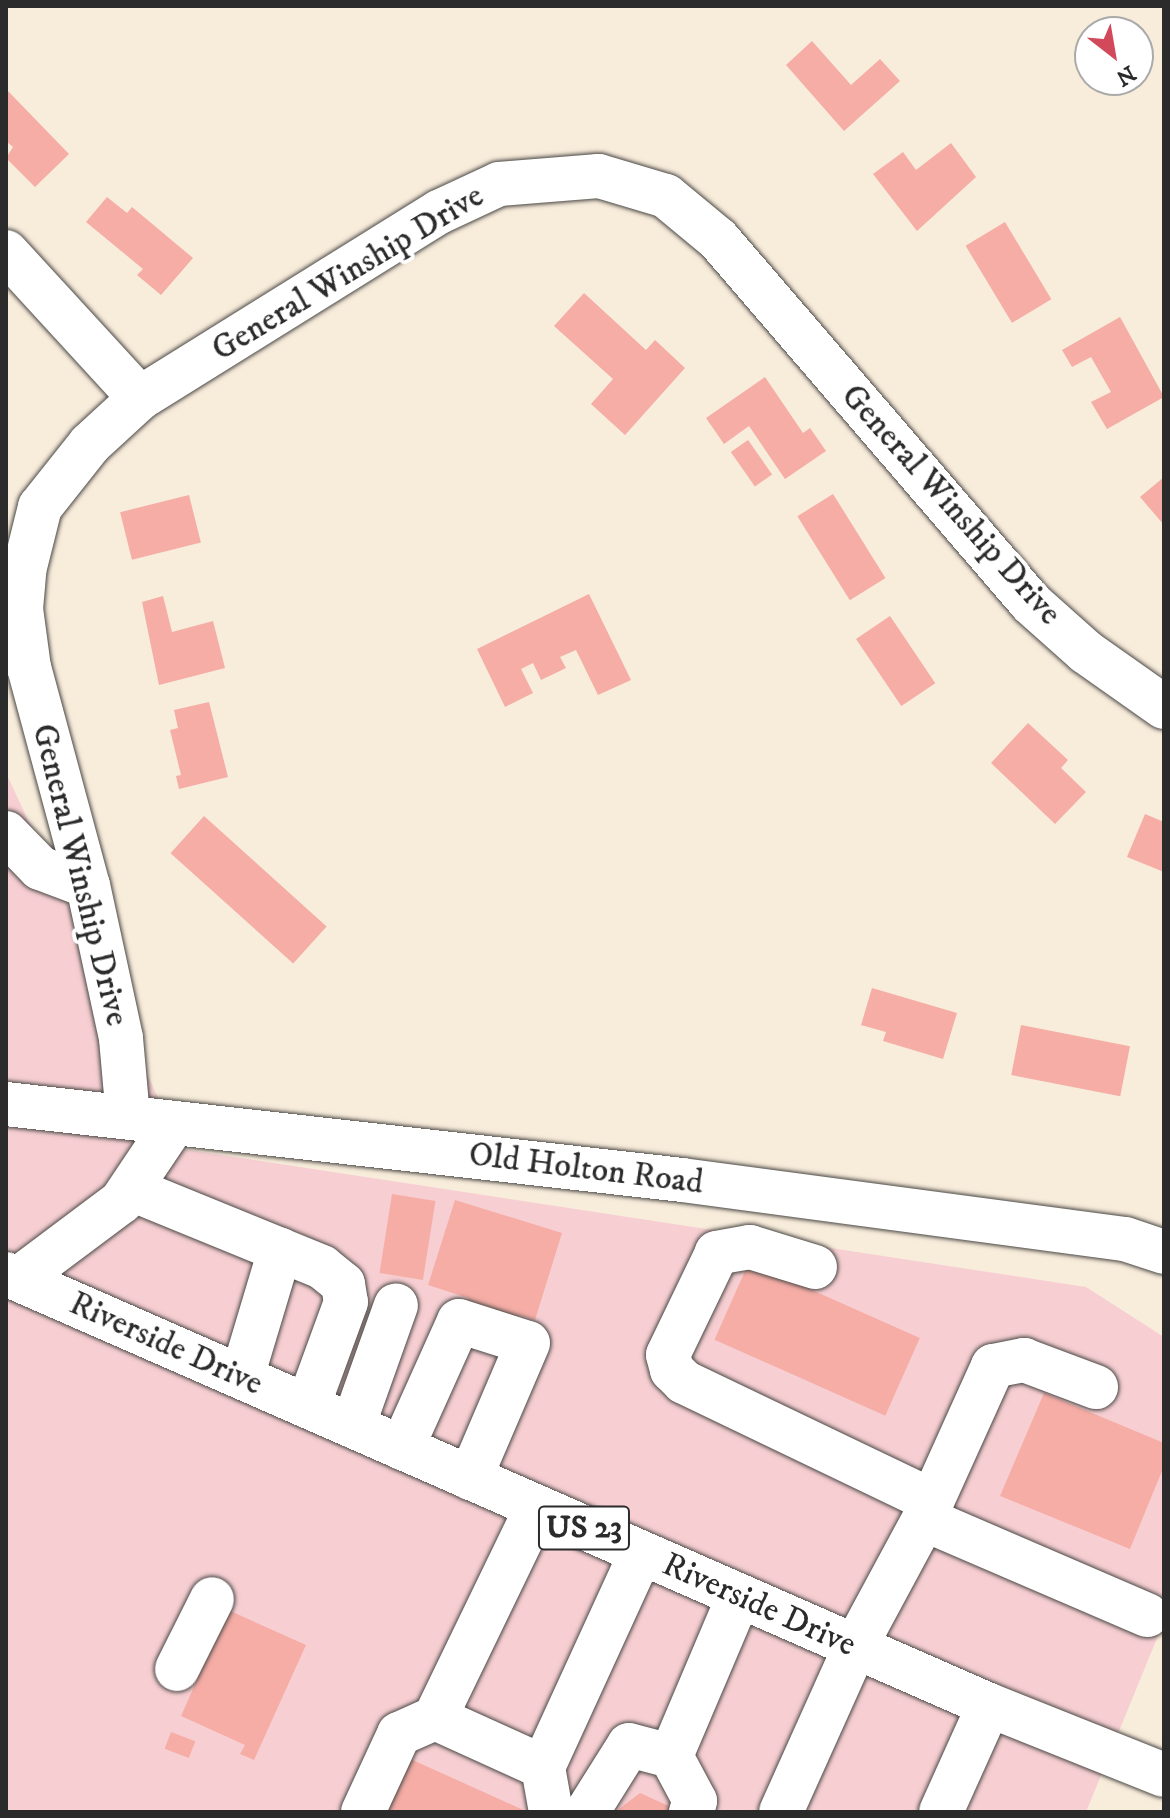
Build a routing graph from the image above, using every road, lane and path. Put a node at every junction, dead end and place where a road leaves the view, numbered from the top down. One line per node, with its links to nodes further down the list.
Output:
1 (6, 252): 2 (street)
2 (140, 398): 3 (street, General Winship Drive); 5 (street, General Winship Drive)
3 (1164, 707)
4 (6, 833): 5 (street)
5 (88, 886): 7 (street, General Winship Drive)
6 (6, 1104): 7 (street, Old Holton Road)
7 (128, 1117): 8 (street, Old Holton Road)
8 (174, 1123): 9 (street); 11 (street, Old Holton Road)
9 (131, 1189): 10 (street); 13 (street)
10 (280, 1250): 15 (street); 17 (street)
11 (1164, 1252)
12 (815, 1267): 22 (street)
13 (12, 1276): 15 (street, Riverside Drive / US 23)
14 (396, 1305): 18 (street)
15 (242, 1377): 17 (street, Riverside Drive / US 23)
16 (1096, 1387): 22 (street)
17 (308, 1406): 18 (street, Riverside Drive / US 23)
18 (353, 1426): 19 (street, Riverside Drive / US 23)
19 (402, 1448): 20 (street, Riverside Drive / US 23); 20 (street)
20 (470, 1478): 21 (street, Riverside Drive / US 23)
21 (537, 1507): 23 (street, Riverside Drive / US 23); 30 (street)
22 (928, 1510): 26 (street); 27 (street)
23 (641, 1553): 24 (street, Riverside Drive / US 23); 32 (street)
24 (739, 1596): 27 (street, Riverside Drive / US 23); 31 (street)
25 (212, 1599): 28 (street)
26 (1147, 1615)
27 (855, 1647): 29 (street, Riverside Drive / US 23); 38 (street)
28 (177, 1669)
29 (989, 1705): 33 (street, Riverside Drive / US 23); 39 (street)
30 (435, 1718): 32 (street); 34 (street)
31 (671, 1756): 36 (street); 37 (street)
32 (543, 1767): 35 (street)
33 (1164, 1775)
34 (363, 1812)
35 (551, 1812)
36 (587, 1812)
37 (691, 1812)
38 (781, 1812)
39 (941, 1812)

